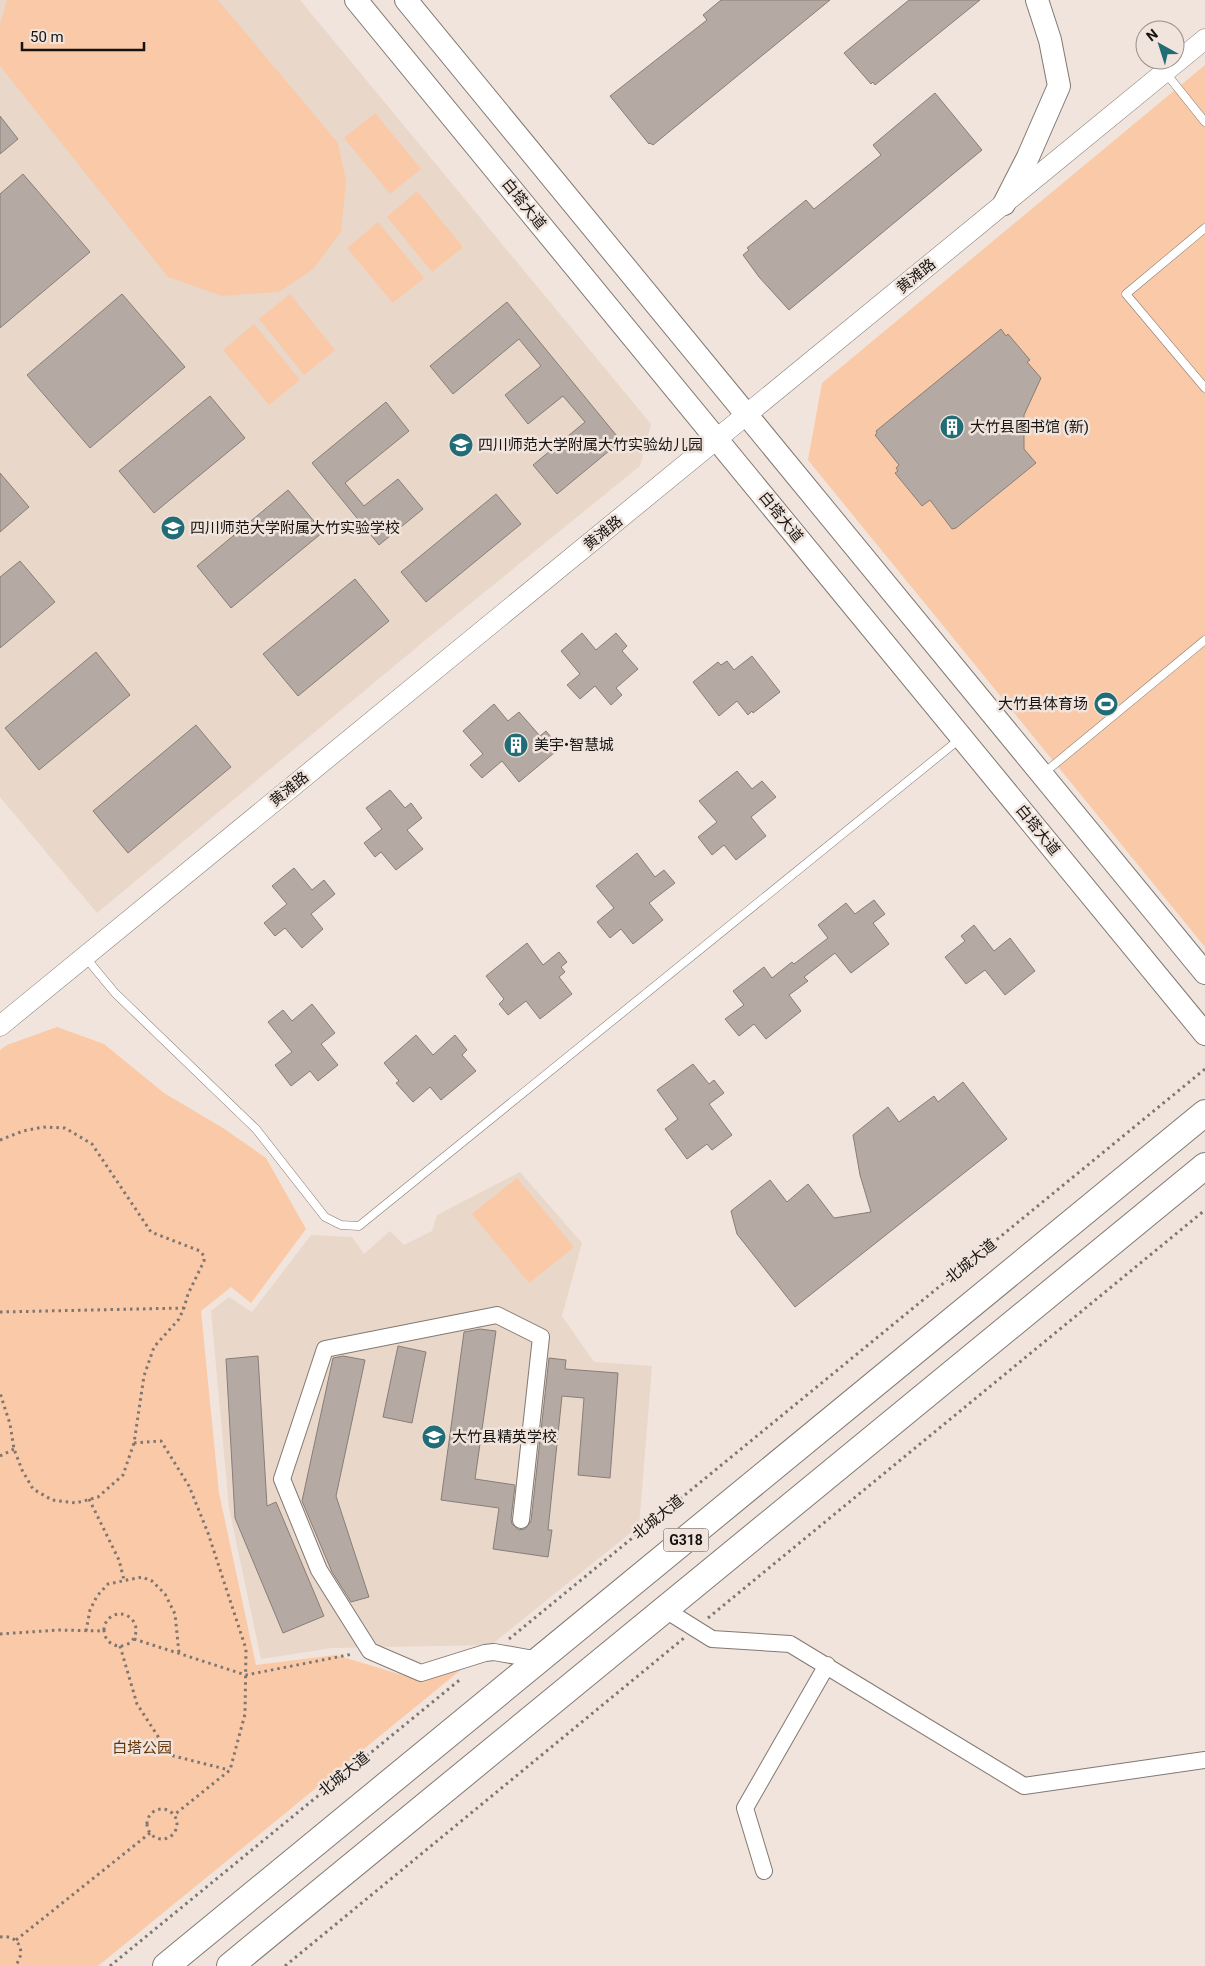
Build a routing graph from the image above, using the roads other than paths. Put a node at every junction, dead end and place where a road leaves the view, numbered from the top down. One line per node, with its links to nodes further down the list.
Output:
1 (356, 0): 11 (main road, 白塔大道)
2 (406, 0): 10 (main road)
3 (1037, 0): 7 (main road)
4 (1205, 39): 5 (street, 黄滩路)
5 (1165, 72): 6 (lane); 7 (street, 黄滩路)
6 (1205, 122)
7 (1004, 204): 10 (street, 黄滩路)
8 (1205, 228): 9 (lane)
9 (1205, 388)
10 (746, 415): 11 (street, 黄滩路); 14 (main road)
11 (717, 439): 13 (main road, 白塔大道); 15 (street, 黄滩路)
12 (1205, 640): 14 (lane)
13 (962, 738): 15 (lane); 18 (main road, 白塔大道)
14 (1042, 774): 16 (main road)
15 (84, 957): 17 (street, 黄滩路)
16 (1205, 973)
17 (0, 1026)
18 (1205, 1034)
19 (1205, 1114): 23 (highway, G318)
20 (1205, 1166): 22 (highway, G318)
21 (521, 1520): 23 (street)
22 (664, 1609): 24 (street); 28 (highway, G318)
23 (539, 1660): 27 (highway, G318)
24 (827, 1665): 25 (street); 26 (street)
25 (1205, 1760)
26 (764, 1871)
27 (166, 1966)
28 (230, 1966)

